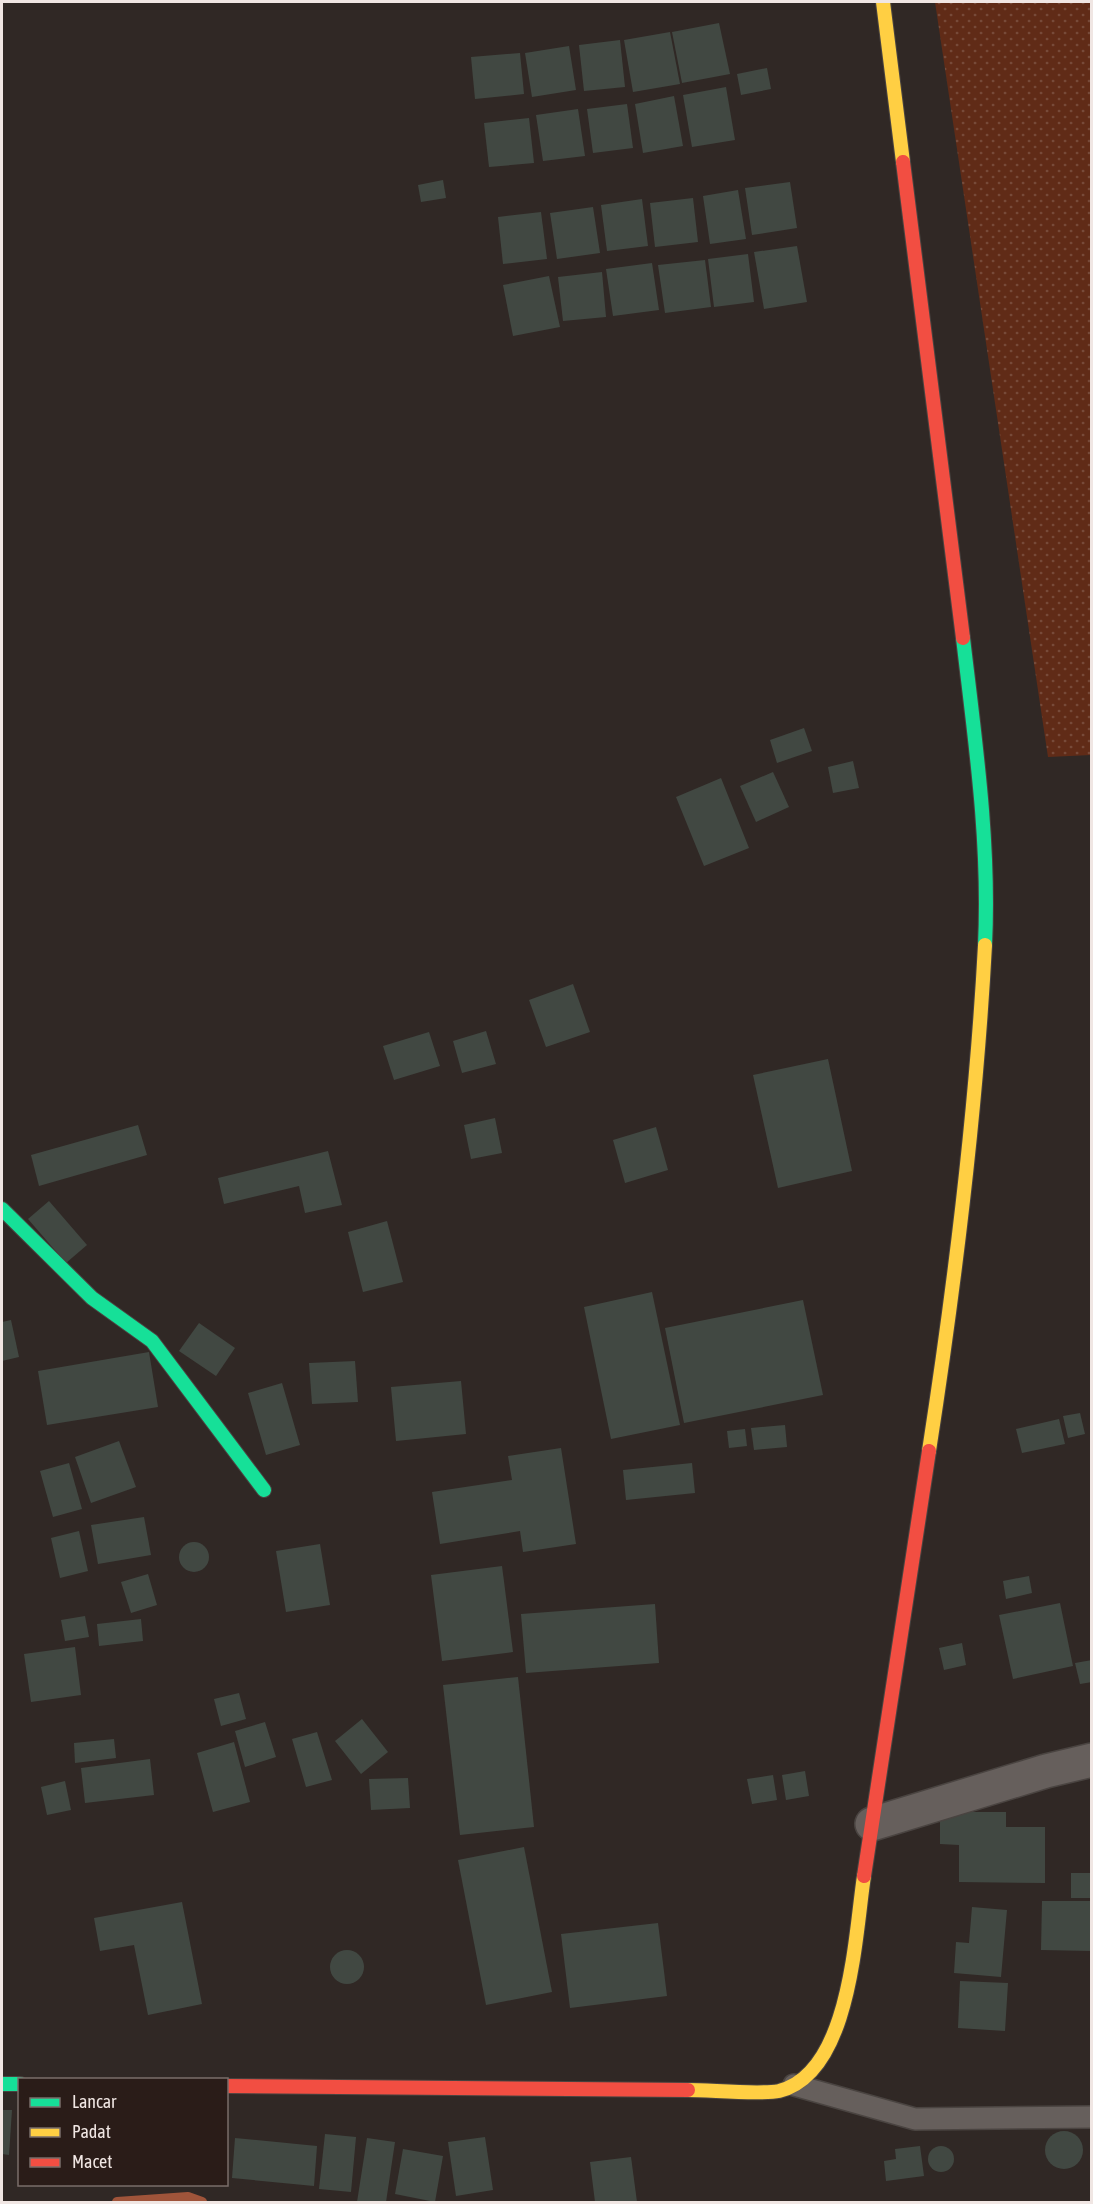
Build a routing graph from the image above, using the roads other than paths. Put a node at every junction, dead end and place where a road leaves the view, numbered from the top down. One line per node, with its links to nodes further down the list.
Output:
1 (883, 2): 5 (street)
2 (2, 1209): 3 (street)
3 (264, 1490)
4 (1092, 1760): 5 (street)
5 (872, 1824): 8 (street)
6 (2, 2084): 7 (street)
7 (18, 2084)
8 (794, 2085): 9 (street); 10 (lane)
9 (228, 2086)
10 (1092, 2116)

